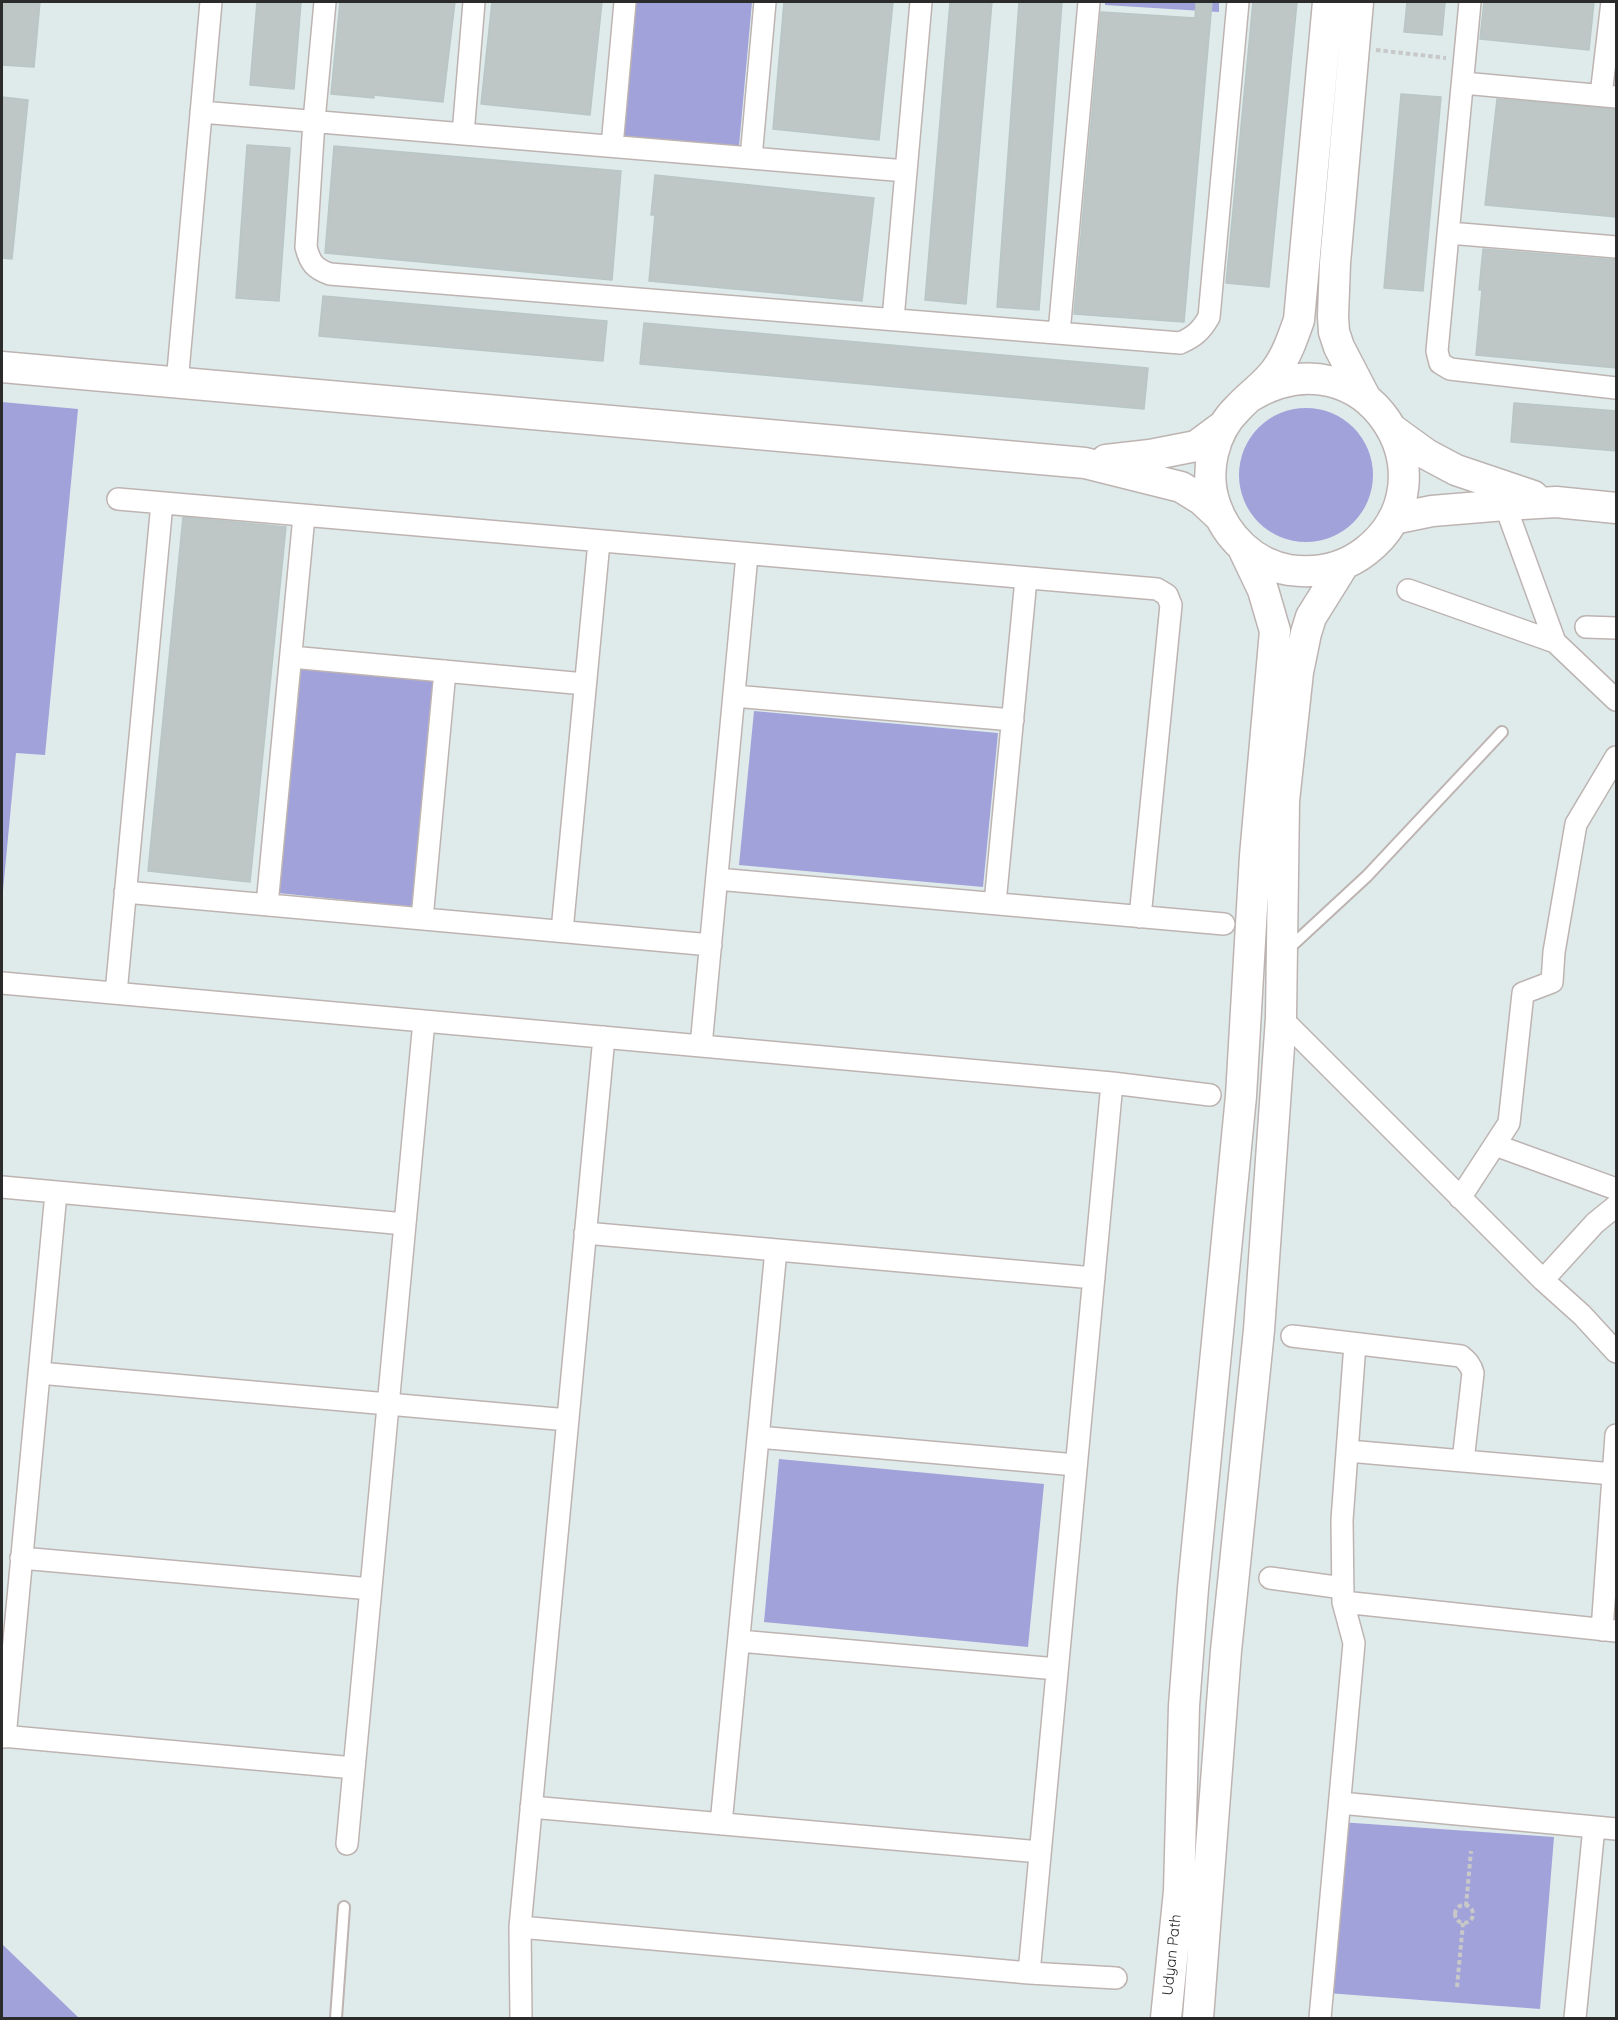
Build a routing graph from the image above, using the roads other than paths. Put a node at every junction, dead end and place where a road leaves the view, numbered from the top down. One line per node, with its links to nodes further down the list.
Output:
1 (211, 2): 15 (street)
2 (325, 2): 16 (street)
3 (474, 2): 17 (street)
4 (625, 2): 18 (street)
5 (765, 2): 19 (street)
6 (921, 2): 20 (street)
7 (1089, 2): 24 (street)
8 (1238, 2): 24 (street)
9 (1328, 2): 28 (main road)
10 (1358, 2): 29 (main road)
11 (1470, 2): 13 (street)
12 (1612, 2): 14 (street)
13 (1462, 83): 14 (street); 21 (street)
14 (1609, 96)
15 (201, 112): 16 (street); 26 (street)
16 (314, 121): 17 (street); 23 (street)
17 (463, 134): 18 (street)
18 (612, 146): 19 (street)
19 (751, 158): 20 (street)
20 (906, 171): 23 (street)
21 (1449, 233): 22 (street); 27 (street)
22 (1617, 247)
23 (893, 319): 24 (street)
24 (1059, 333)
25 (2, 367): 26 (main road)
26 (177, 383): 32 (main road)
27 (1617, 388)
28 (1251, 396): 29 (main road); 30 (main road)
29 (1365, 397): 31 (main road)
30 (1224, 426): 32 (main road); 39 (main road)
31 (1393, 430): 34 (main road); 40 (main road)
32 (1085, 462): 39 (main road)
33 (118, 499): 35 (street)
34 (1556, 502): 36 (main road); 37 (main road)
35 (162, 503): 38 (street); 59 (street)
36 (1505, 505): 40 (main road); 49 (street)
37 (1617, 508)
38 (304, 516): 41 (street); 50 (street)
39 (1220, 516): 42 (main road)
40 (1393, 519): 44 (main road)
41 (599, 542): 43 (street); 52 (street)
42 (1243, 548): 44 (main road); 121 (main road, Udyan Path)
43 (747, 555): 45 (street); 53 (street)
44 (1344, 564): 67 (main road, Udyan Path)
45 (1026, 579): 55 (street); 62 (street)
46 (1408, 590): 49 (street)
47 (1586, 627): 48 (street)
48 (1617, 628)
49 (1555, 642): 54 (street)
50 (291, 657): 51 (street); 61 (street)
51 (445, 671): 52 (street); 63 (street)
52 (585, 684): 65 (street)
53 (734, 696): 55 (street); 58 (street)
54 (1617, 700)
55 (1013, 720): 60 (street)
56 (1502, 732): 67 (lane)
57 (1617, 758): 76 (street)
58 (717, 879): 60 (street); 66 (street)
59 (125, 892): 61 (street); 69 (street)
60 (995, 903): 62 (street)
61 (267, 905): 63 (street)
62 (1140, 916): 64 (street)
63 (422, 919): 65 (street)
64 (1224, 924)
65 (562, 932): 66 (street)
66 (711, 945): 73 (street)
67 (1282, 955): 70 (main road, Udyan Path)
68 (2, 983): 69 (street)
69 (116, 993): 71 (street)
70 (1281, 1018): 80 (street); 122 (main road, Udyan Path)
71 (424, 1021): 72 (street); 82 (street)
72 (604, 1037): 73 (street); 83 (street)
73 (701, 1046): 74 (street)
74 (1112, 1083): 75 (street); 85 (street)
75 (1210, 1095)
76 (1495, 1145): 78 (street); 80 (street)
77 (2, 1187): 79 (street)
78 (1617, 1189)
79 (56, 1193): 82 (street); 90 (street)
80 (1460, 1198): 86 (street)
81 (1617, 1206): 86 (street)
82 (405, 1224): 91 (street)
83 (585, 1233): 84 (street); 92 (street)
84 (776, 1250): 85 (street); 94 (street)
85 (1094, 1278): 97 (street)
86 (1543, 1280): 89 (street)
87 (1292, 1336): 88 (street)
88 (1355, 1344): 95 (street); 96 (street)
89 (1617, 1352)
90 (39, 1373): 91 (street); 99 (street)
91 (388, 1404): 92 (street); 101 (street)
92 (568, 1420): 109 (street)
93 (1617, 1435): 98 (street)
94 (758, 1437): 97 (street); 104 (street)
95 (1348, 1451): 96 (street); 102 (street)
96 (1463, 1461): 98 (street)
97 (1076, 1466): 105 (street)
98 (1613, 1474): 103 (street)
99 (21, 1558): 101 (street); 106 (street)
100 (1270, 1578): 102 (street)
101 (370, 1589): 107 (street)
102 (1343, 1595): 103 (street); 108 (street)
103 (1609, 1631)
104 (739, 1641): 105 (street); 110 (street)
105 (1057, 1669): 114 (street)
106 (3, 1737): 107 (street)
107 (354, 1768): 113 (street)
108 (1340, 1803): 111 (street); 123 (street)
109 (531, 1807): 110 (street); 116 (street)
110 (722, 1824): 114 (street)
111 (1594, 1827): 112 (street); 124 (street)
112 (1617, 1829)
113 (346, 1844)
114 (1040, 1852): 117 (street)
115 (344, 1907): 119 (lane)
116 (520, 1927): 117 (street); 120 (street)
117 (1029, 1973): 118 (street)
118 (1116, 1978)
119 (336, 2019)
120 (521, 2019)
121 (1166, 2019)
122 (1198, 2019)
123 (1320, 2019)
124 (1575, 2019)

